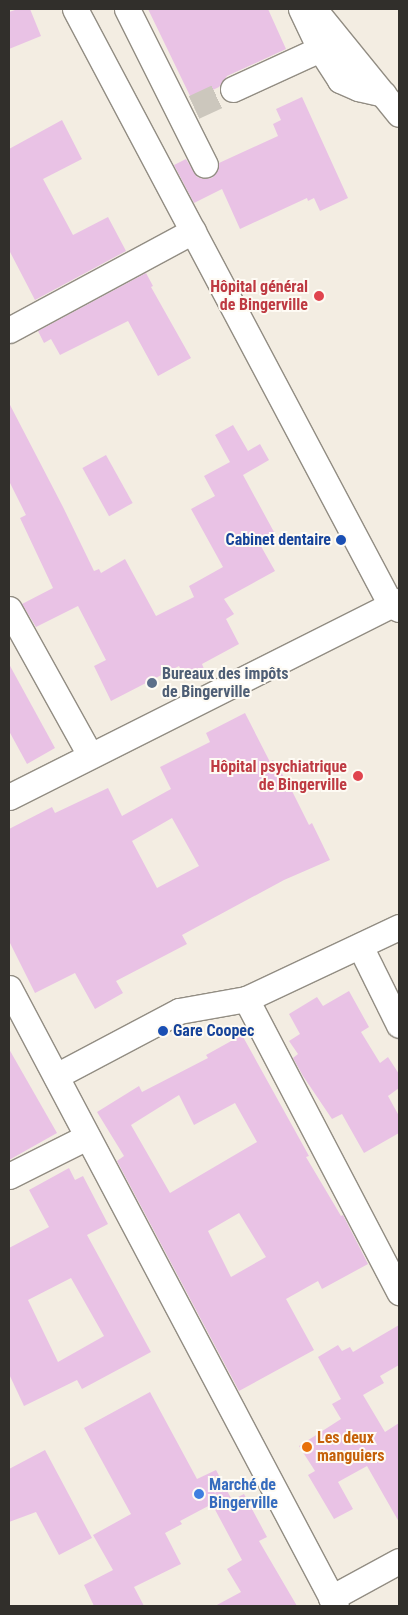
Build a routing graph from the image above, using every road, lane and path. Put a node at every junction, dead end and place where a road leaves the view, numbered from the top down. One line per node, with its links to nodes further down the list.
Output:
1 (75, 9): 10 (street)
2 (127, 9): 9 (street)
3 (302, 9): 5 (street)
4 (314, 9): 7 (street)
5 (320, 49): 6 (street); 7 (street)
6 (233, 89)
7 (383, 94): 8 (street)
8 (399, 114)
9 (205, 165)
10 (193, 231): 11 (street); 12 (street)
11 (9, 330)
12 (397, 605): 14 (street)
13 (9, 609): 14 (street)
14 (90, 755): 15 (street)
15 (9, 797)
16 (399, 927): 17 (street)
17 (360, 946): 19 (street); 20 (street)
18 (9, 988): 21 (street)
19 (246, 999): 21 (street); 24 (street)
20 (399, 1024)
21 (56, 1076): 22 (street)
22 (86, 1136): 23 (street); 26 (street)
23 (9, 1176)
24 (399, 1292)
25 (399, 1561): 26 (street)
26 (334, 1602)

